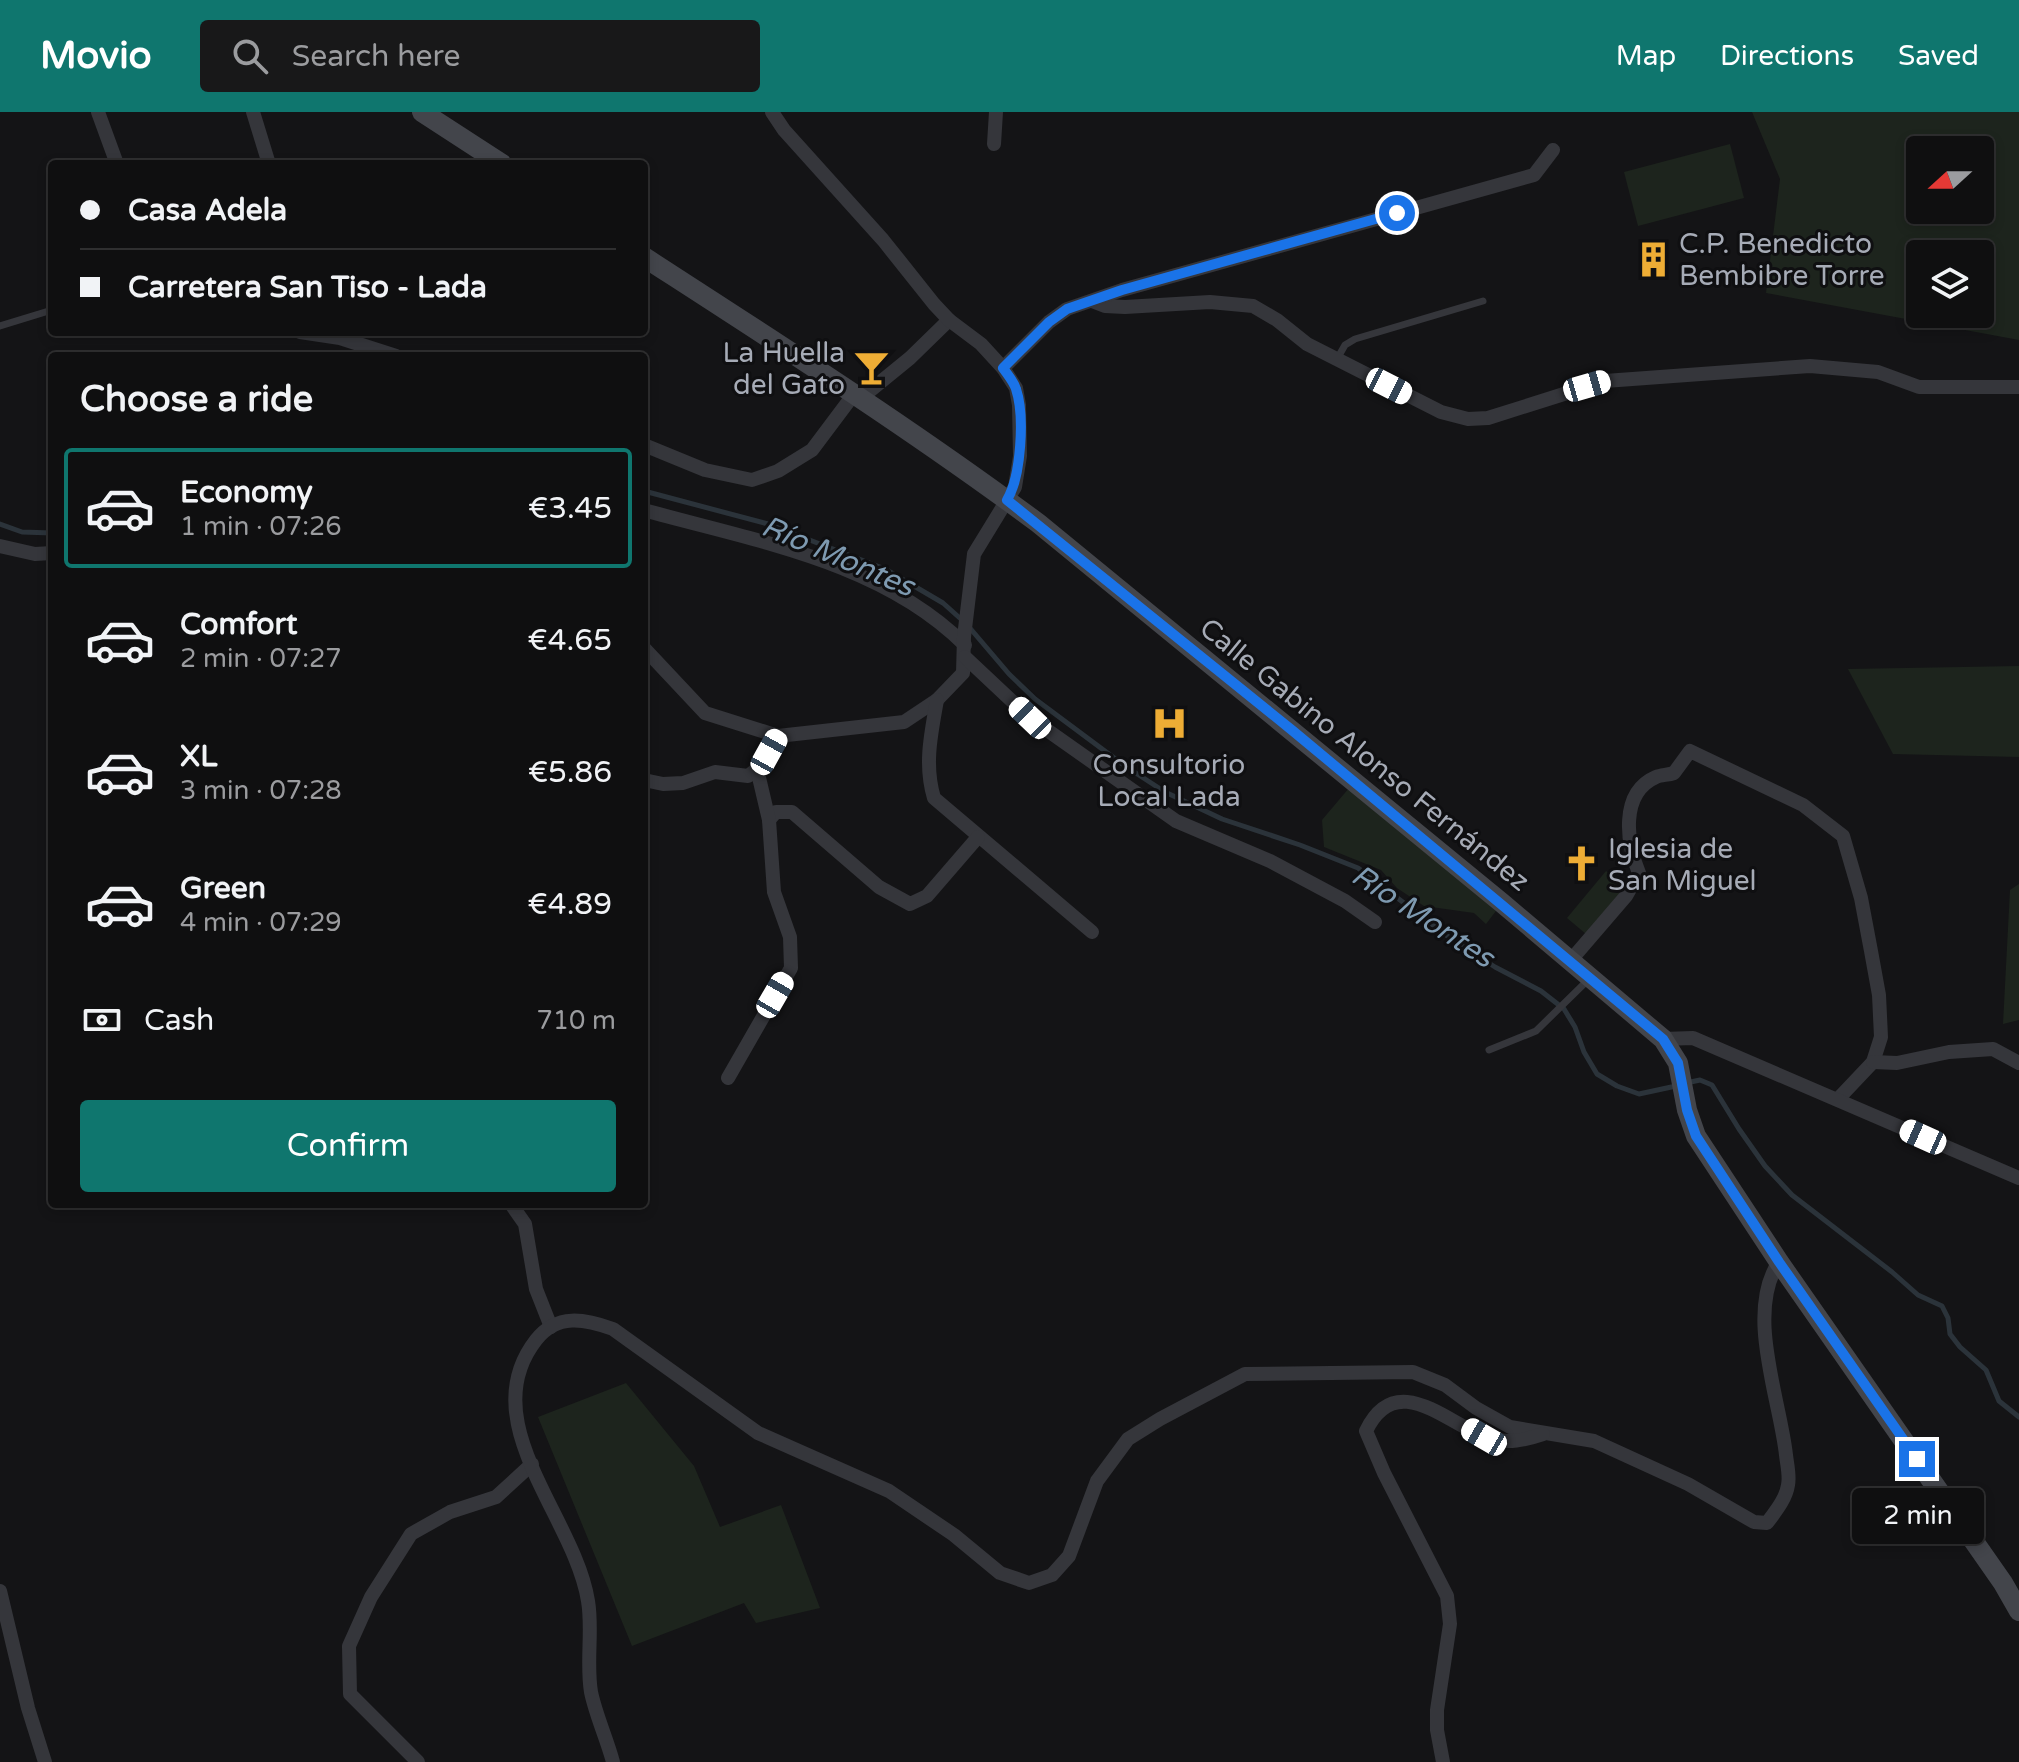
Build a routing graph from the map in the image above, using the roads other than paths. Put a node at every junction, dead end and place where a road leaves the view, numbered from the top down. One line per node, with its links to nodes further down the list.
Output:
1 (98, 112): 10 (street)
2 (253, 112): 11 (street)
3 (422, 112): 12 (street)
4 (772, 112): 7 (street)
5 (782, 112): 7 (street)
6 (996, 112): 8 (street)
7 (784, 130): 17 (street)
8 (994, 144)
9 (1553, 150): 14 (street)
10 (116, 160)
11 (268, 160)
12 (496, 160)
13 (648, 260): 24 (street, Calle Gabino Alonso Fernández)
14 (1092, 301): 21 (street); 22 (street)
15 (1483, 301): 21 (lane)
16 (48, 311): 18 (lane)
17 (949, 320): 22 (street); 24 (street)
18 (0, 326)
19 (337, 336): 20 (street)
20 (384, 352)
21 (1337, 359): 23 (street)
22 (1003, 368): 26 (street)
23 (2019, 387)
24 (858, 396): 25 (street); 26 (street, Calle Gabino Alonso Fernández)
25 (648, 447)
26 (1007, 500): 30 (street); 40 (street, Calle Gabino Alonso Fernández)
27 (648, 511): 30 (street)
28 (0, 546): 29 (street)
29 (48, 553)
30 (964, 646): 32 (street); 38 (street)
31 (648, 652): 33 (street)
32 (937, 700): 33 (street); 37 (street)
33 (778, 736): 34 (street)
34 (757, 769): 35 (street); 36 (street)
35 (648, 781)
36 (769, 820): 37 (street); 46 (street)
37 (978, 837): 39 (street)
38 (1375, 922)
39 (1092, 932)
40 (1571, 960): 41 (street, Calle Gabino Alonso Fernández); 44 (street)
41 (1591, 976): 42 (street, Calle Gabino Alonso Fernández); 43 (lane)
42 (1663, 1039): 47 (street); 50 (street, Calle Gabino Alonso Fernández)
43 (1489, 1050)
44 (1873, 1062): 45 (street); 47 (street)
45 (2019, 1063)
46 (728, 1078)
47 (1838, 1099): 48 (street)
48 (2019, 1178)
49 (514, 1208): 51 (street)
50 (1779, 1262): 52 (street); 55 (street)
51 (551, 1327): 52 (street); 53 (street)
52 (1548, 1433): 59 (street)
53 (532, 1464): 57 (street); 58 (street)
54 (0, 1591): 56 (street)
55 (2019, 1611)
56 (45, 1762)
57 (418, 1762)
58 (613, 1762)
59 (1443, 1762)

